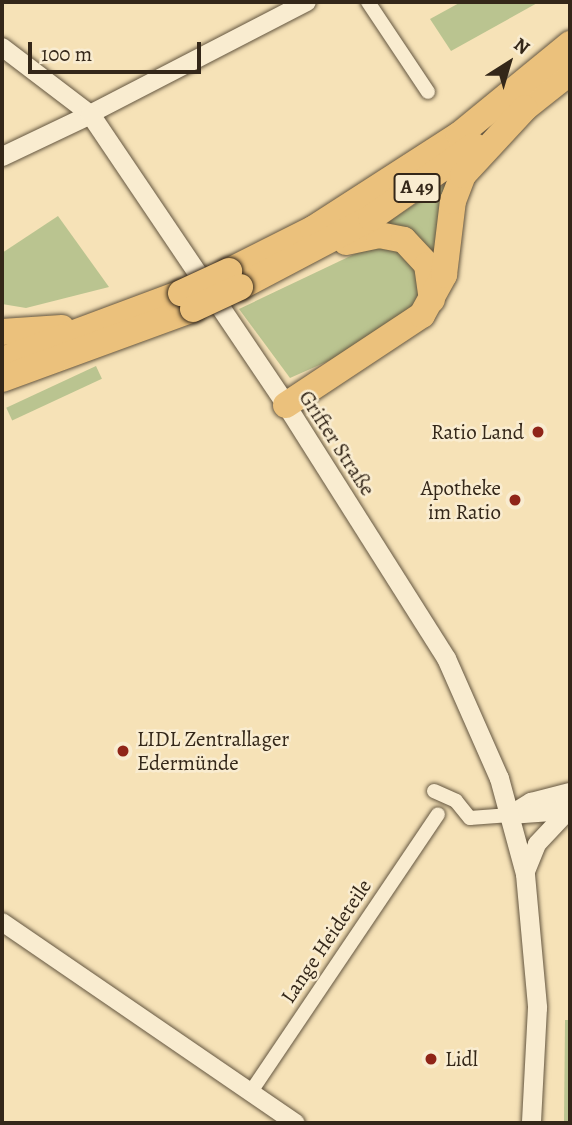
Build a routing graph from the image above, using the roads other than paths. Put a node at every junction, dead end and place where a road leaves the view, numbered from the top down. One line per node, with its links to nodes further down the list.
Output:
1 (307, 2): 8 (street)
2 (368, 2): 6 (street)
3 (570, 44): 11 (highway, A 49)
4 (2, 47): 8 (street)
5 (570, 72): 7 (highway, A 49)
6 (428, 92)
7 (526, 108): 10 (highway, A 49); 12 (highway)
8 (90, 114): 9 (main road); 18 (main road, Grifter Straße)
9 (2, 156)
10 (302, 258): 11 (highway, A 49); 12 (highway)
11 (235, 279): 13 (highway, A 49, bridge)
12 (432, 300): 18 (highway)
13 (187, 301): 14 (highway, A 49); 17 (highway, A 49)
14 (113, 321): 15 (highway); 16 (highway, A 49)
15 (2, 332)
16 (2, 360)
17 (2, 379)
18 (286, 405): 23 (main road, Grifter Straße)
19 (434, 791): 23 (street)
20 (570, 792): 23 (street)
21 (570, 810): 23 (street); 24 (street)
22 (438, 814): 26 (street, Lange Heideteile)
23 (510, 815): 24 (main road, Grifter Straße)
24 (525, 874): 28 (main road, Grifter Straße)
25 (2, 922): 26 (street)
26 (250, 1093): 27 (street)
27 (296, 1123)
28 (531, 1123)

